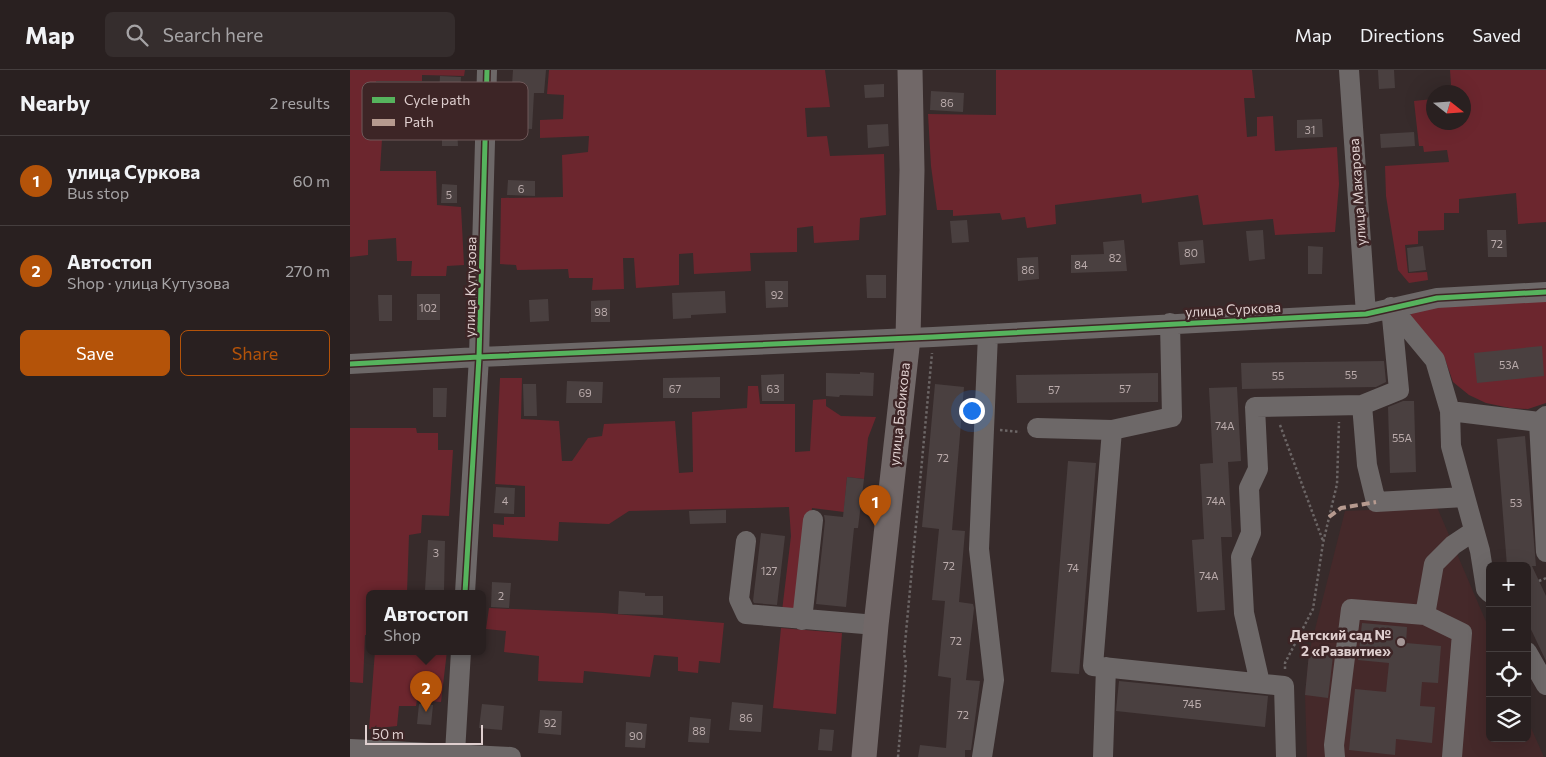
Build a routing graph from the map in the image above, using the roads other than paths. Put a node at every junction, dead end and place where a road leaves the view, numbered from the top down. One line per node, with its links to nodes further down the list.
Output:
1 (910, 70): 9 (main road, улица Бабикова)
2 (1349, 70): 6 (street, улица Макарова)
3 (485, 140): 10 (street, улица Кутузова)
4 (1546, 292): 5 (street, улица Суркова)
5 (1392, 307): 6 (street, улица Суркова); 12 (street); 13 (street)
6 (1366, 314): 7 (street, улица Суркова)
7 (1170, 323): 8 (street, улица Суркова); 16 (street)
8 (988, 334): 9 (street, улица Суркова); 36 (street)
9 (908, 338): 10 (street, улица Суркова); 26 (main road, улица Бабикова)
10 (479, 357): 11 (street, улица Суркова); 23 (street, улица Кутузова)
11 (350, 364)
12 (1362, 405): 17 (street); 30 (street)
13 (1450, 411): 14 (street); 17 (street)
14 (1542, 419): 21 (street)
15 (1031, 430): 16 (street)
16 (1112, 430): 29 (street)
17 (1465, 497): 19 (street)
18 (813, 520): 25 (street)
19 (1474, 531): 22 (street); 24 (street)
20 (746, 541): 25 (street)
21 (1546, 552)
22 (1486, 589)
23 (465, 590)
24 (1425, 615): 39 (street); 40 (street)
25 (802, 620): 26 (street)
26 (876, 625): 35 (main road, улица Бабикова)
27 (461, 655): 33 (street)
28 (1531, 659): 31 (street)
29 (1106, 667): 30 (street); 37 (street)
30 (1260, 683): 38 (street)
31 (1546, 685)
32 (350, 748): 33 (street)
33 (455, 753): 34 (street)
34 (511, 757)
35 (864, 757)
36 (982, 757)
37 (1103, 757)
38 (1286, 757)
39 (1336, 757)
40 (1452, 757)

